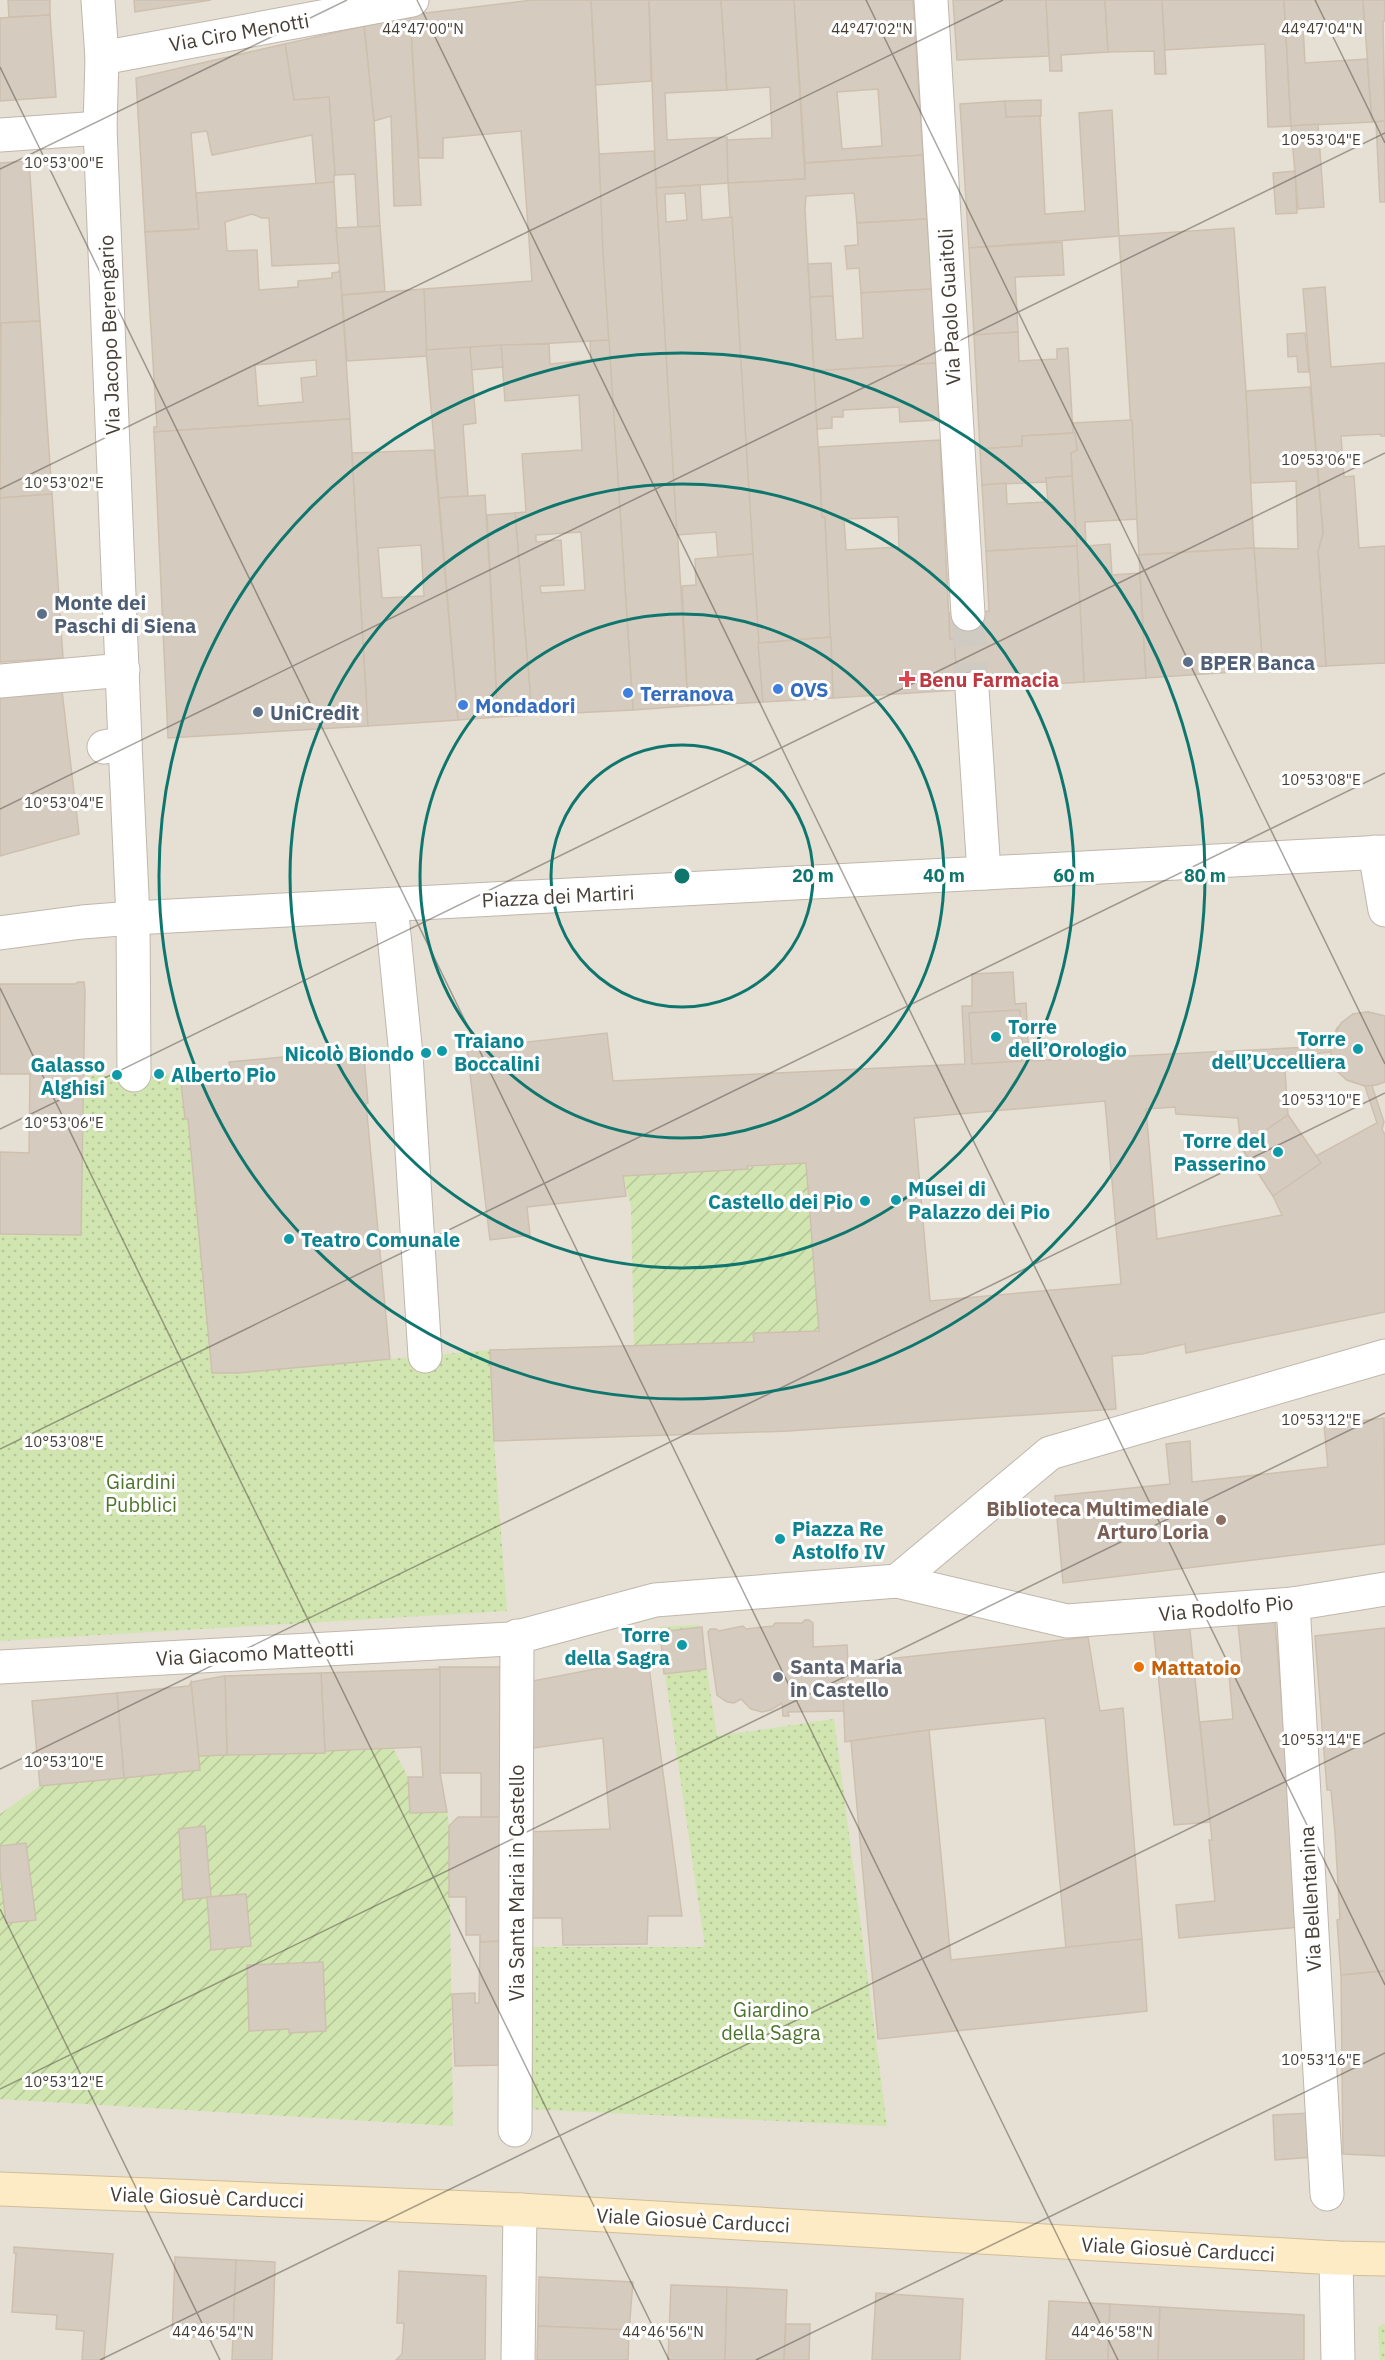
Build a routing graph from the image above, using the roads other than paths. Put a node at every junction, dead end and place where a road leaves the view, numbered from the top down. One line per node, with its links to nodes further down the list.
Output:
1 (98, 0): 4 (street, Via Jacopo Berengario)
2 (412, 0): 4 (street, Via Ciro Menotti)
3 (931, 0): 7 (street, Via Paolo Guaitoli)
4 (102, 58): 5 (street, Via Jacopo Berengario)
5 (100, 128): 6 (street); 8 (street, Via Jacopo Berengario)
6 (0, 135)
7 (968, 614)
8 (123, 670): 9 (street); 15 (street)
9 (0, 681)
10 (972, 689): 12 (street)
11 (1380, 852): 12 (street, Piazza dei Martiri); 14 (street)
12 (984, 873): 13 (street, Piazza dei Martiri)
13 (391, 905): 15 (street, Piazza dei Martiri); 18 (street)
14 (1385, 910)
15 (133, 918): 16 (street, Piazza dei Martiri); 17 (street)
16 (0, 933)
17 (134, 1075)
18 (425, 1356)
19 (1385, 1356): 20 (street)
20 (897, 1581): 22 (street, Via Rodolfo Pio); 23 (street)
21 (1385, 1589): 22 (street, Via Rodolfo Pio)
22 (1293, 1604): 27 (street, Via Bellentanina)
23 (513, 1638): 24 (street, Via Giacomo Matteotti); 25 (street, Via Santa Maria in Castello)
24 (0, 1667)
25 (515, 2130)
26 (0, 2189): 28 (main road, Viale Giosuè Carducci)
27 (1327, 2194)
28 (520, 2210): 29 (main road, Viale Giosuè Carducci); 31 (street)
29 (1336, 2259): 30 (main road, Viale Giosuè Carducci); 32 (street)
30 (1385, 2259)
31 (518, 2360)
32 (1338, 2360)

